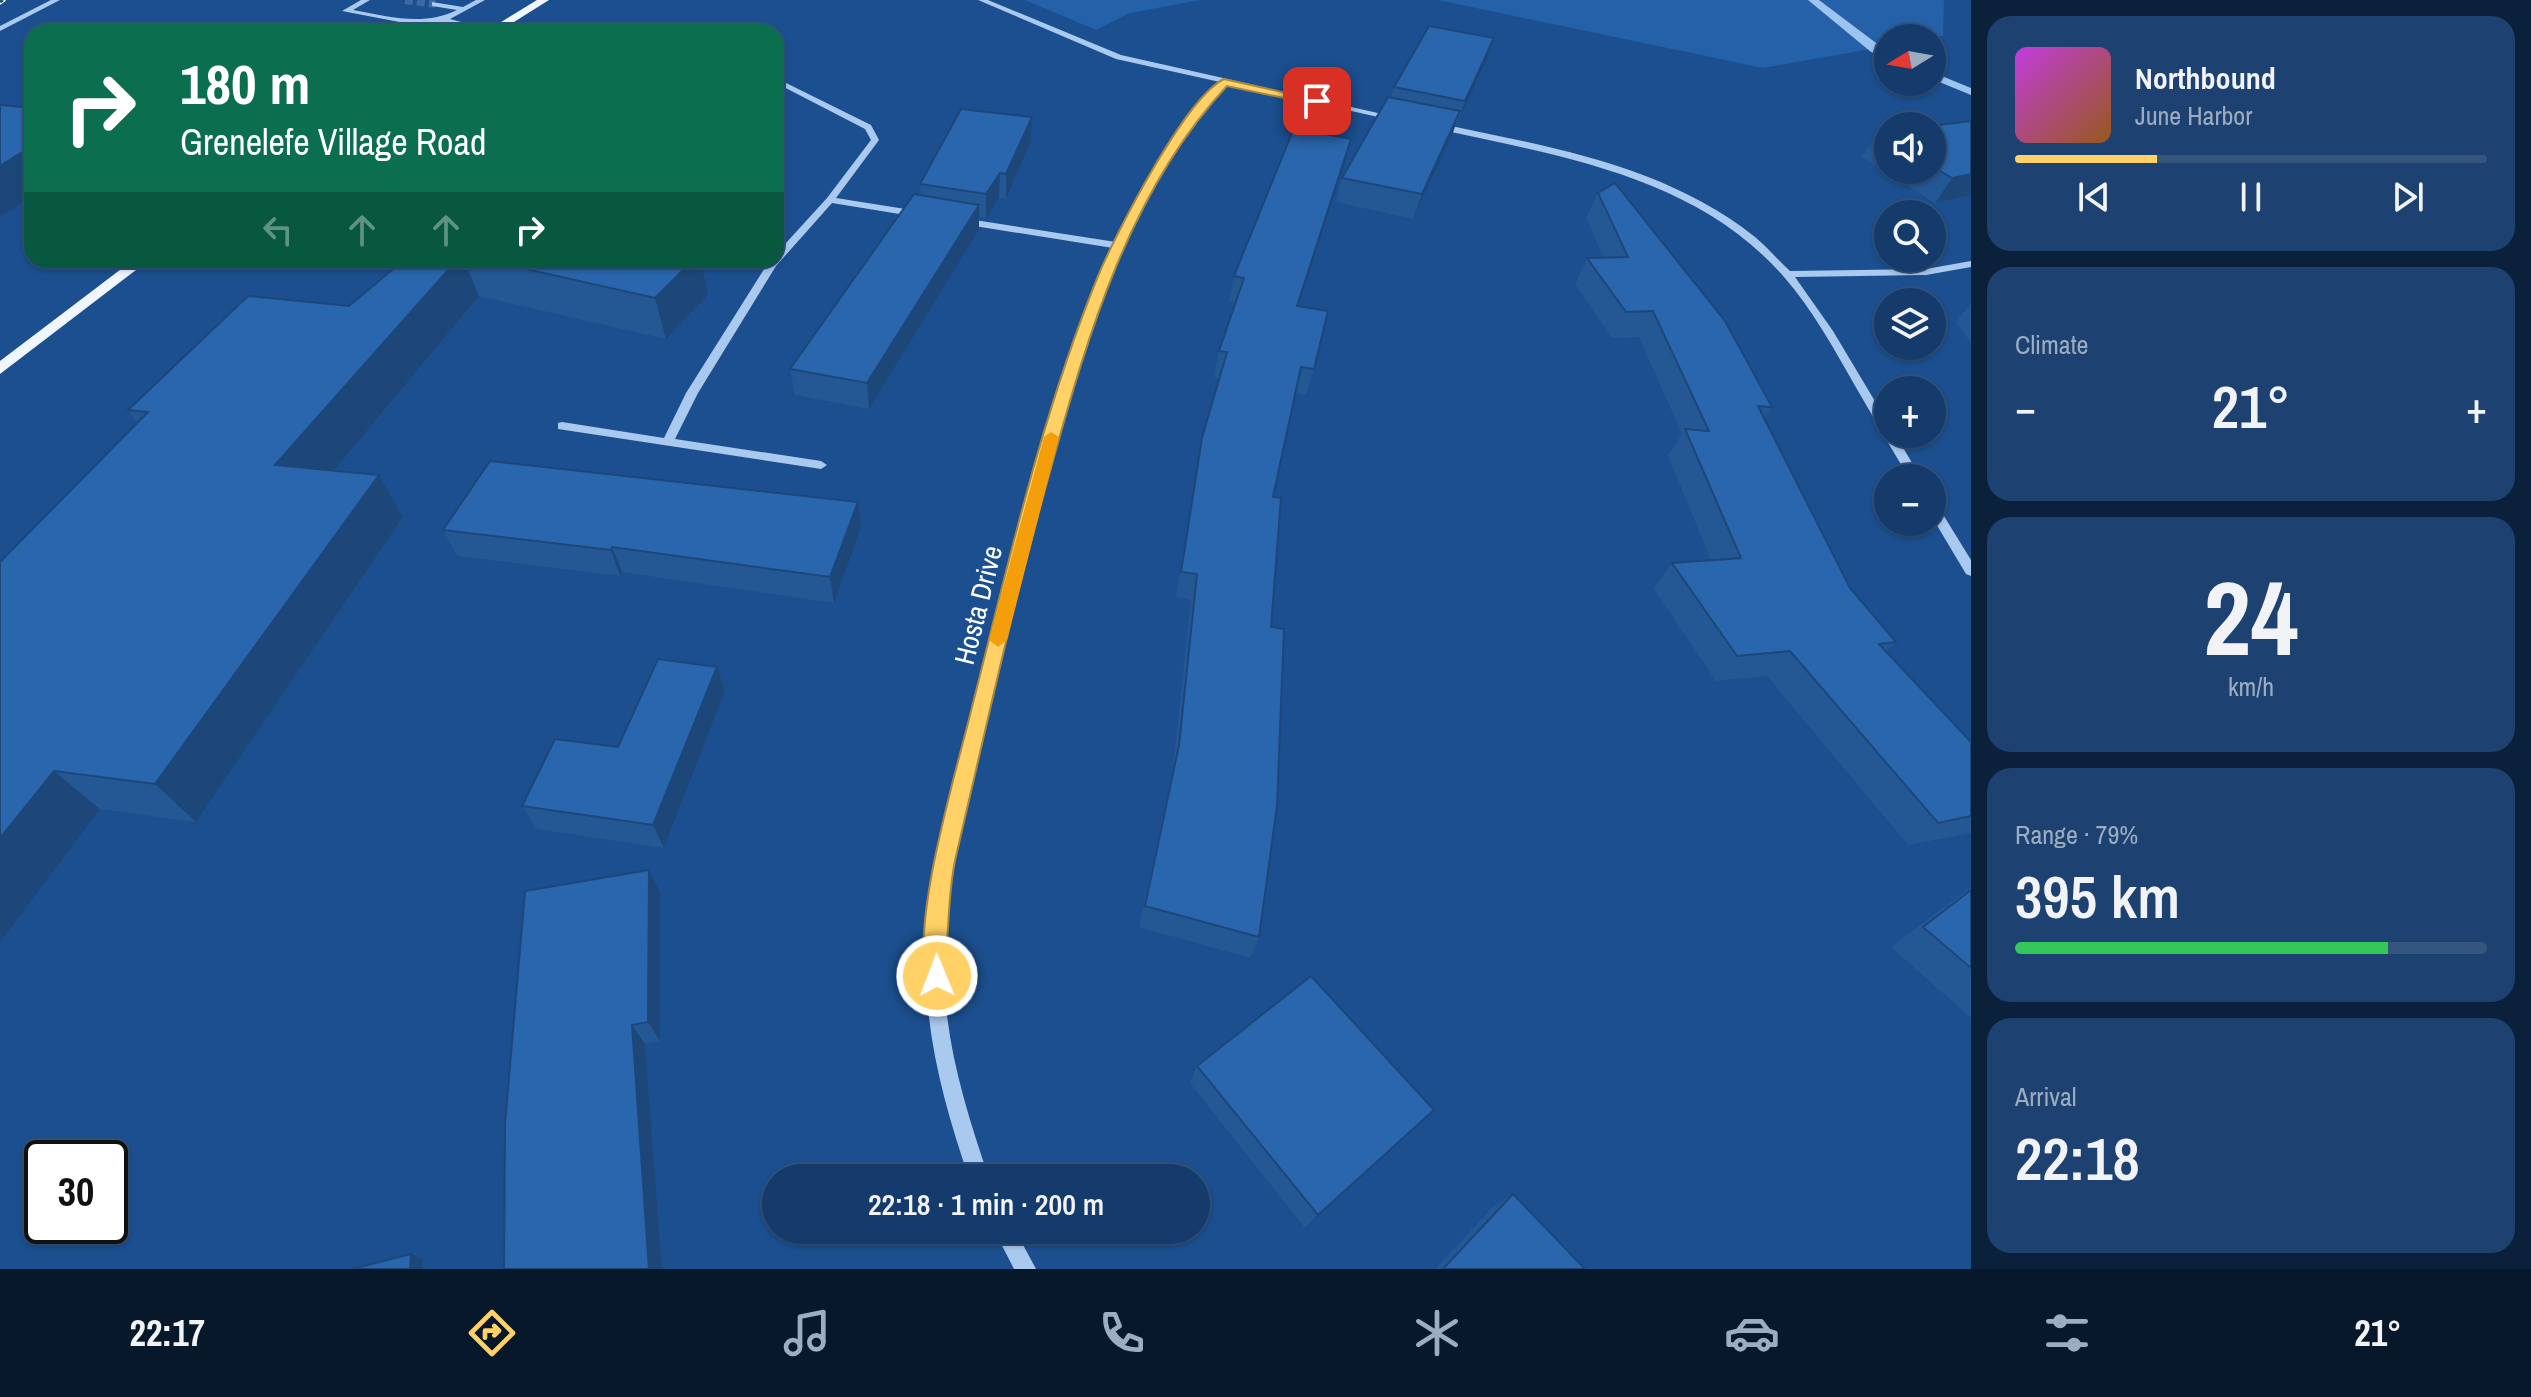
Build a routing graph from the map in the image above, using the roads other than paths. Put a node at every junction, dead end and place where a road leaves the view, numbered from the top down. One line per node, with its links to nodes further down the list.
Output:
1 (56, 0): 11 (street)
2 (366, 0): 8 (street)
3 (481, 0): 7 (street)
4 (544, 0): 10 (main road)
5 (982, 0): 12 (street)
6 (435, 4): 7 (street)
7 (463, 9): 8 (street)
8 (443, 20): 9 (street)
9 (459, 24)
10 (504, 24)
11 (0, 29)
12 (1224, 82): 14 (street); 19 (street, Hosta Drive)
13 (784, 84): 16 (street)
14 (1410, 121)
15 (1425, 124): 24 (street)
16 (830, 200): 17 (street); 20 (street)
17 (925, 215)
18 (956, 220): 19 (street)
19 (1120, 246): 32 (street, Hosta Drive)
20 (784, 251)
21 (1971, 264): 24 (street)
22 (132, 268): 25 (main road)
23 (770, 268): 28 (street)
24 (1787, 274): 26 (street)
25 (0, 369)
26 (1874, 411)
27 (562, 426): 28 (street)
28 (668, 442): 29 (street)
29 (821, 465)
30 (1946, 529): 31 (street)
31 (1971, 571)
32 (974, 1164)
33 (1012, 1244): 34 (street)
34 (1026, 1269)

